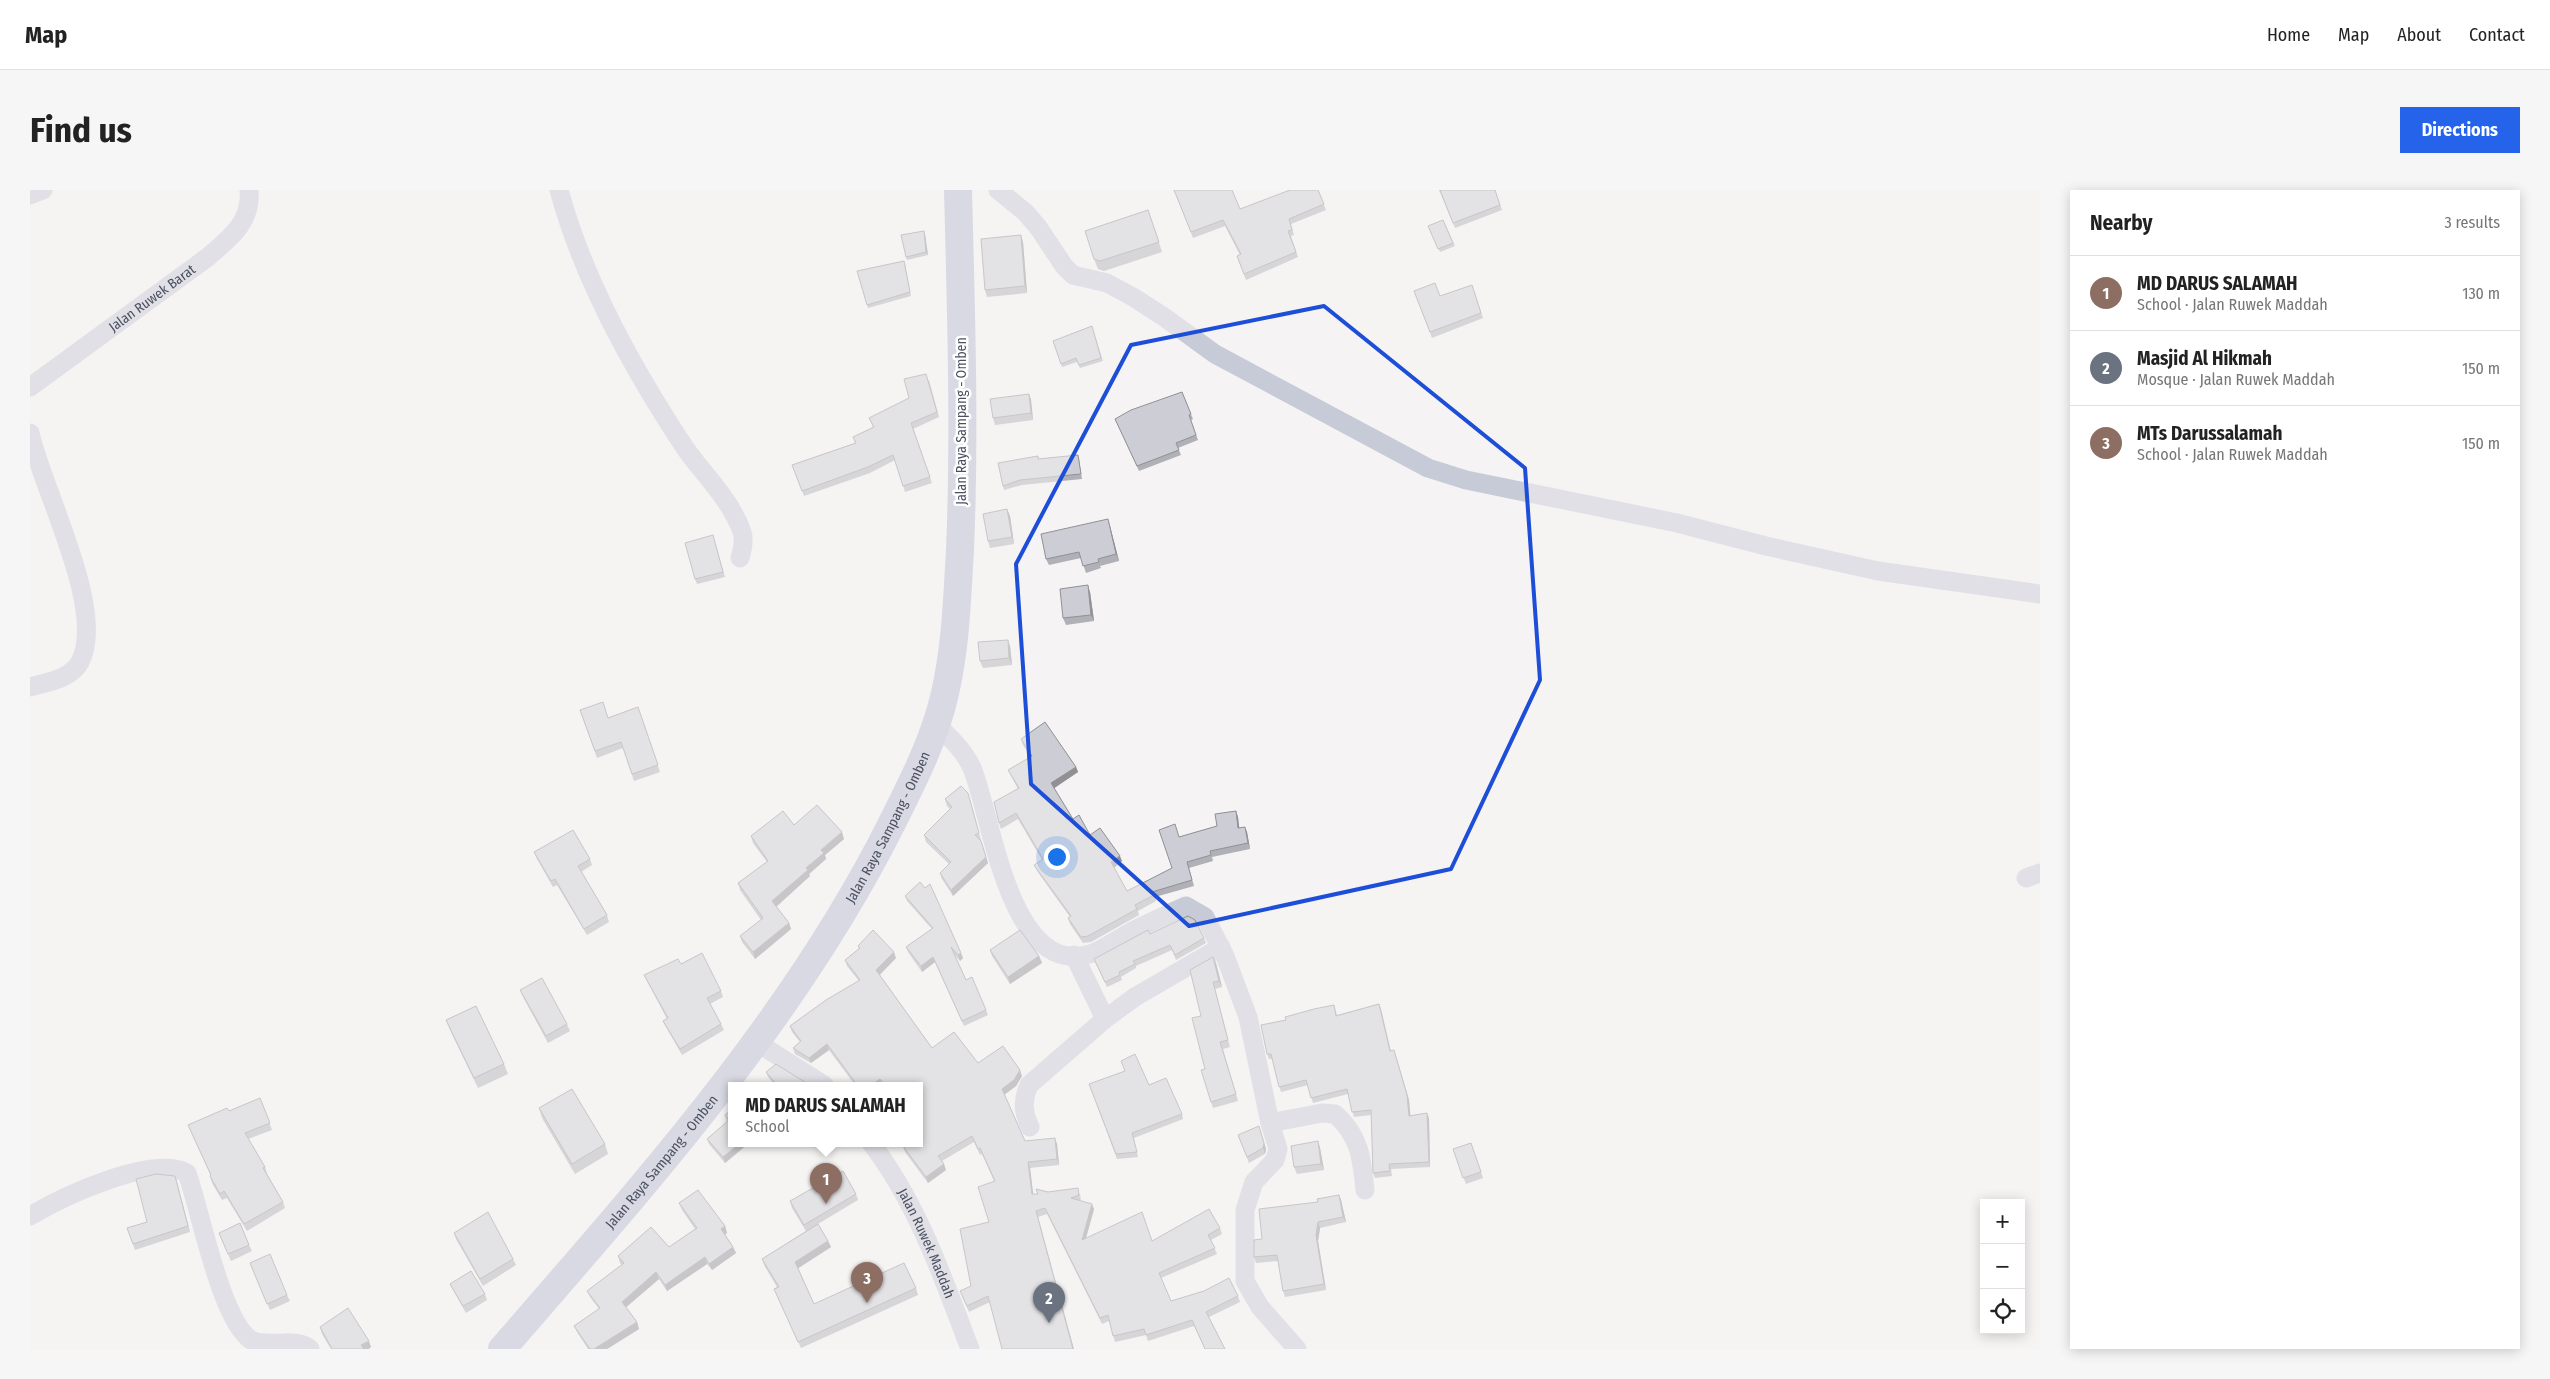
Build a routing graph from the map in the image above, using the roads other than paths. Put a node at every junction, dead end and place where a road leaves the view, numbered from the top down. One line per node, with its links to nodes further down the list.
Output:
1 (43, 190): 6 (street)
2 (249, 190): 7 (street, Jalan Ruwek Barat)
3 (559, 190): 9 (street)
4 (958, 190): 12 (main road, Jalan Raya Sampang - Omben)
5 (998, 190): 10 (street)
6 (30, 195)
7 (30, 387)
8 (30, 433): 11 (street)
9 (740, 558)
10 (2040, 594)
11 (30, 687)
12 (936, 724): 14 (street); 16 (main road, Jalan Raya Sampang - Omben)
13 (1221, 947): 14 (street); 15 (street); 18 (street)
14 (1074, 955): 15 (street)
15 (1105, 1020): 19 (street)
16 (756, 1042): 17 (street); 24 (main road, Jalan Raya Sampang - Omben)
17 (819, 1082)
18 (1270, 1123): 21 (street); 26 (street)
19 (1030, 1128)
20 (875, 1147): 25 (street, Jalan Ruwek Maddah)
21 (1365, 1190)
22 (30, 1216): 23 (street)
23 (310, 1349)
24 (502, 1349)
25 (970, 1349)
26 (1297, 1349)

